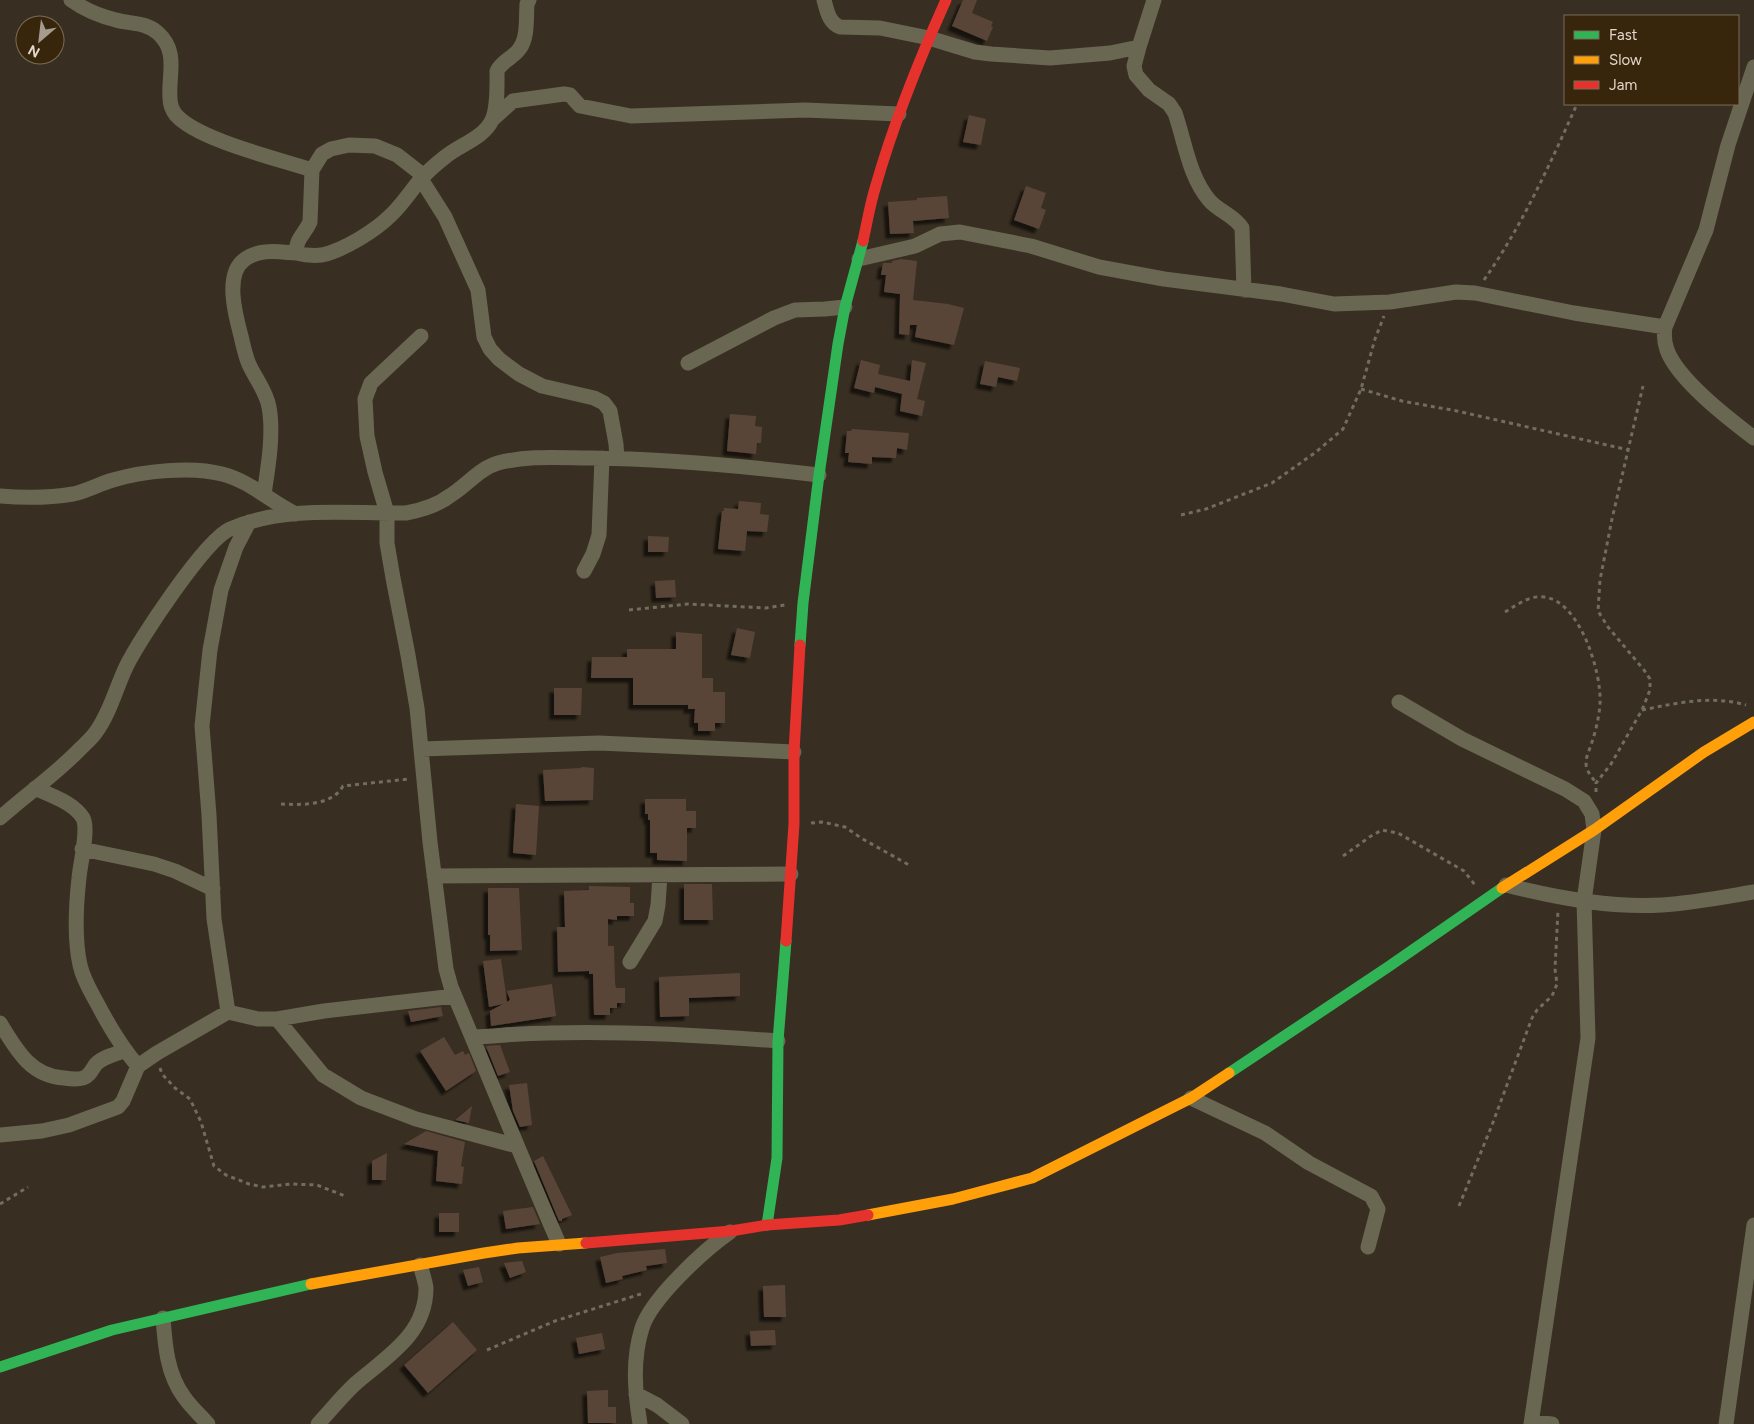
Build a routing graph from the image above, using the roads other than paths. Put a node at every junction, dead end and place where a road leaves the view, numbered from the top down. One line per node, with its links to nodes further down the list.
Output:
1 (71, 0): 11 (street)
2 (529, 0): 10 (street)
3 (824, 0): 6 (street)
4 (946, 0): 6 (street)
5 (1154, 0): 7 (street)
6 (929, 38): 7 (street); 9 (street)
7 (1139, 47): 15 (street)
8 (1754, 67): 17 (street)
9 (899, 114): 10 (street); 14 (street)
10 (493, 119): 12 (street)
11 (312, 170): 12 (street); 13 (street)
12 (423, 177): 13 (street); 22 (street)
13 (296, 253): 24 (street)
14 (859, 259): 15 (street); 16 (street)
15 (1244, 290): 17 (street)
16 (845, 307): 19 (street); 23 (street)
17 (1665, 327): 20 (street)
18 (421, 336): 26 (street)
19 (688, 363)
20 (1754, 438)
21 (602, 458): 22 (street); 26 (street); 29 (street)
22 (617, 458): 23 (street)
23 (819, 475): 33 (street)
24 (264, 494): 25 (street); 27 (street)
25 (0, 496)
26 (387, 513): 27 (street); 32 (street)
27 (296, 514): 28 (street)
28 (249, 522): 34 (street); 42 (street)
29 (584, 571)
30 (1399, 702): 36 (street)
31 (1754, 722): 36 (street)
32 (421, 748): 33 (street); 40 (street)
33 (794, 752): 38 (street)
34 (35, 788): 35 (street); 37 (street)
35 (0, 818)
36 (1594, 830): 41 (street); 44 (street)
37 (82, 850): 42 (street); 52 (street)
38 (791, 874): 39 (street); 51 (street)
39 (660, 875): 40 (street); 45 (street)
40 (434, 876): 46 (street)
41 (1506, 885): 44 (street); 54 (street)
42 (213, 889): 47 (street)
43 (1754, 892): 44 (street)
44 (1584, 901): 68 (street)
45 (630, 962)
46 (455, 996): 48 (street); 50 (street)
47 (228, 1012): 48 (street); 53 (street)
48 (277, 1019): 56 (street)
49 (0, 1023): 52 (street)
50 (472, 1037): 51 (street); 56 (street)
51 (778, 1041): 57 (street)
52 (124, 1051): 53 (street)
53 (138, 1066): 55 (street)
54 (1191, 1098): 57 (street); 61 (street)
55 (0, 1136)
56 (517, 1146): 60 (street)
57 (768, 1225): 59 (street)
58 (1754, 1226): 74 (street)
59 (731, 1231): 60 (street); 67 (street)
60 (559, 1244): 62 (street)
61 (1368, 1247)
62 (420, 1265): 63 (street); 70 (street)
63 (163, 1318): 65 (street); 69 (street)
64 (0, 1360): 65 (street)
65 (16, 1361): 66 (street)
66 (0, 1367)
67 (636, 1394): 71 (street); 72 (street)
68 (1531, 1423): 73 (street)
69 (208, 1424)
70 (318, 1424)
71 (640, 1424)
72 (682, 1424)
73 (1552, 1424)
74 (1726, 1424)

